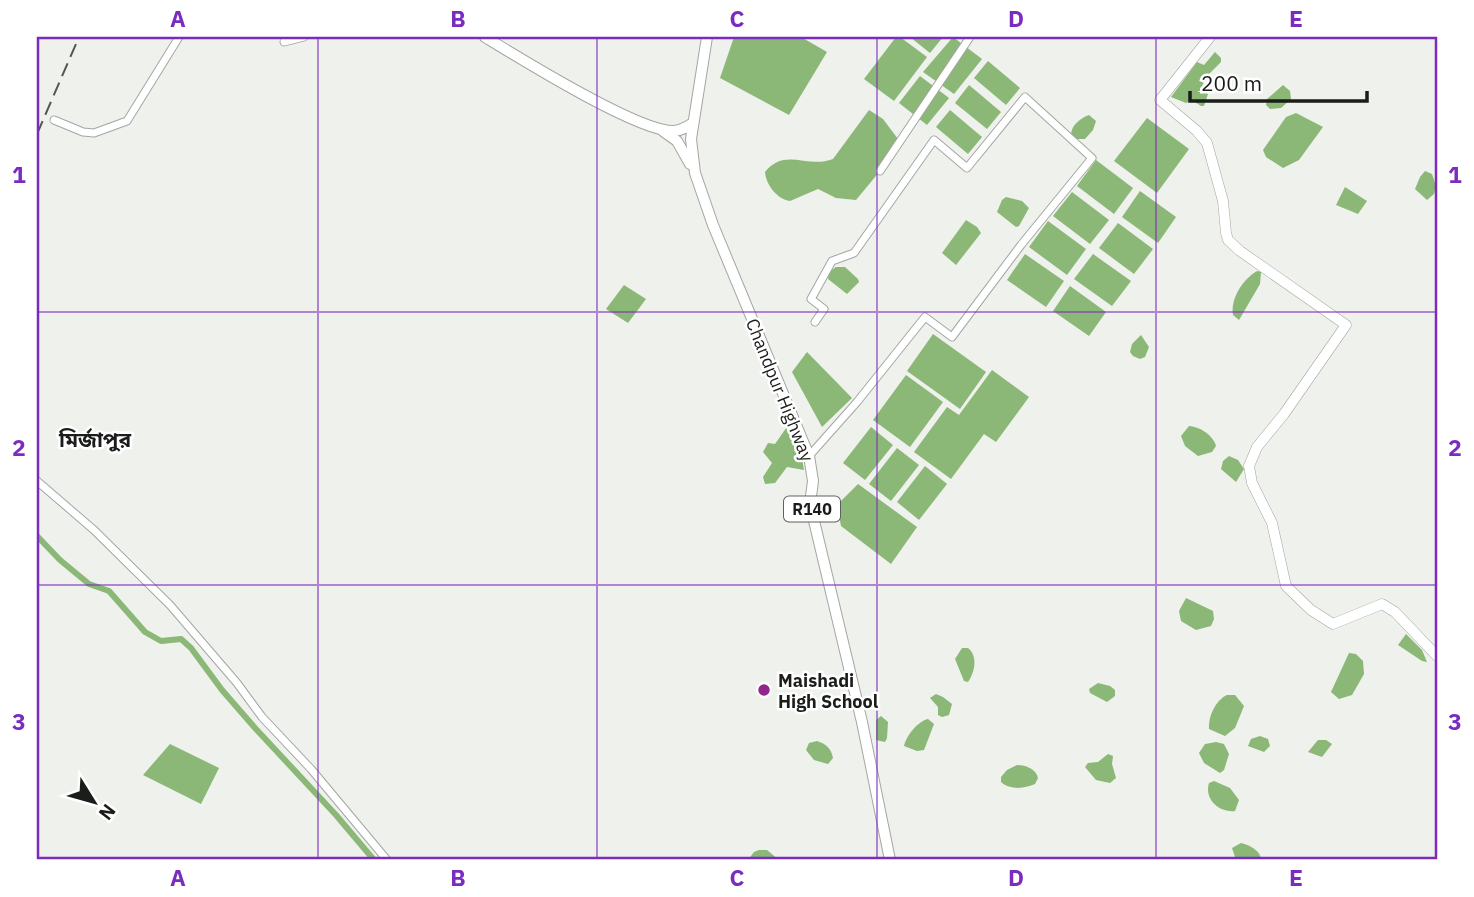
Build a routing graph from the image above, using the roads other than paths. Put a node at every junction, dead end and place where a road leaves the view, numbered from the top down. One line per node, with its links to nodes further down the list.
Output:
1 (178, 37): 8 (street)
2 (304, 37): 7 (street)
3 (485, 37): 10 (main road, R140)
4 (707, 37): 9 (main road)
5 (970, 37): 11 (street)
6 (1210, 37): 16 (street)
7 (284, 42)
8 (54, 120)
9 (693, 122): 10 (main road, R140); 12 (main road, R140)
10 (659, 128): 12 (main road, R140)
11 (880, 171)
12 (695, 173): 14 (main road, Chandpur Highway / R140)
13 (815, 322): 14 (street)
14 (809, 456): 18 (main road, Chandpur Highway / R140)
15 (37, 481): 17 (street)
16 (1437, 656)
17 (387, 860)
18 (890, 860)

